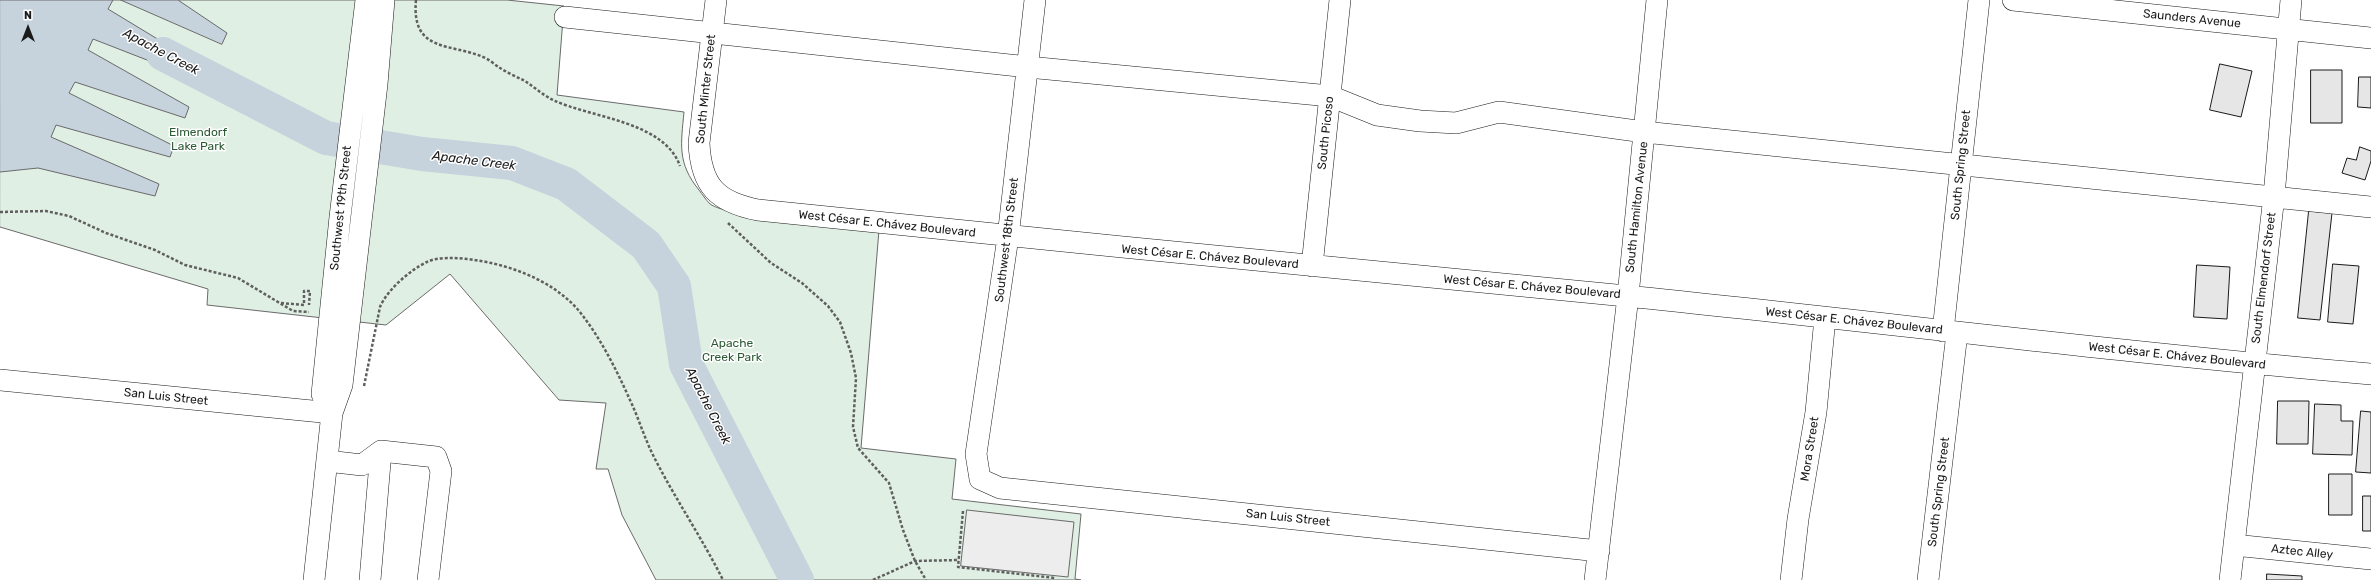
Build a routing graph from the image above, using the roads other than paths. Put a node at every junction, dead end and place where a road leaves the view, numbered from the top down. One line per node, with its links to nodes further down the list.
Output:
1 (366, 0): 29 (street, Southwest 19th Street)
2 (384, 0): 29 (street, Southwest 19th Street)
3 (716, 0): 12 (street, South Minter Street)
4 (1035, 0): 14 (street, Southwest 18th Street)
5 (1340, 0): 15 (street, South Picoso)
6 (1657, 0): 16 (street, South Hamilton Avenue)
7 (1979, 0): 17 (street, South Spring Street)
8 (2013, 0): 11 (street, Saunders Avenue)
9 (2291, 0): 11 (street, South Elmendorf Street)
10 (565, 17): 12 (street)
11 (2288, 30): 13 (street, Saunders Avenue); 19 (street, South Elmendorf Street)
12 (712, 32): 14 (street); 18 (street, South Minter Street)
13 (2371, 38)
14 (1028, 67): 15 (street); 21 (street, Southwest 18th Street)
15 (1330, 96): 16 (street); 22 (street, South Picoso)
16 (1644, 132): 17 (street); 23 (street, South Hamilton Avenue)
17 (1961, 164): 19 (street); 25 (street, South Spring Street)
18 (705, 178): 21 (street, West César E. Chávez Boulevard)
19 (2274, 196): 20 (street); 26 (street, South Elmendorf Street)
20 (2371, 207)
21 (1008, 237): 22 (street, West César E. Chávez Boulevard); 32 (street, Southwest 18th Street)
22 (1312, 266): 23 (street, West César E. Chávez Boulevard)
23 (1628, 296): 24 (street, West César E. Chávez Boulevard); 34 (street, South Hamilton Avenue)
24 (1825, 318): 25 (street, West César E. Chávez Boulevard); 40 (street, Mora Street)
25 (1950, 332): 26 (street, West César E. Chávez Boulevard); 41 (street, South Spring Street)
26 (2254, 364): 27 (street, West César E. Chávez Boulevard); 33 (street, South Elmendorf Street)
27 (2371, 374)
28 (0, 380): 29 (street, San Luis Street)
29 (332, 414): 31 (street, Southwest 19th Street)
30 (381, 451): 31 (street); 37 (street); 38 (street)
31 (327, 462): 36 (street, Southwest 19th Street)
32 (980, 479): 34 (street, San Luis Street)
33 (2234, 545): 35 (street, Aztec Alley); 42 (street, South Elmendorf Street)
34 (1599, 551): 39 (street, South Hamilton Avenue)
35 (2371, 559)
36 (315, 580)
37 (370, 580)
38 (428, 580)
39 (1595, 580)
40 (1791, 580)
41 (1928, 580)
42 (2230, 580)

